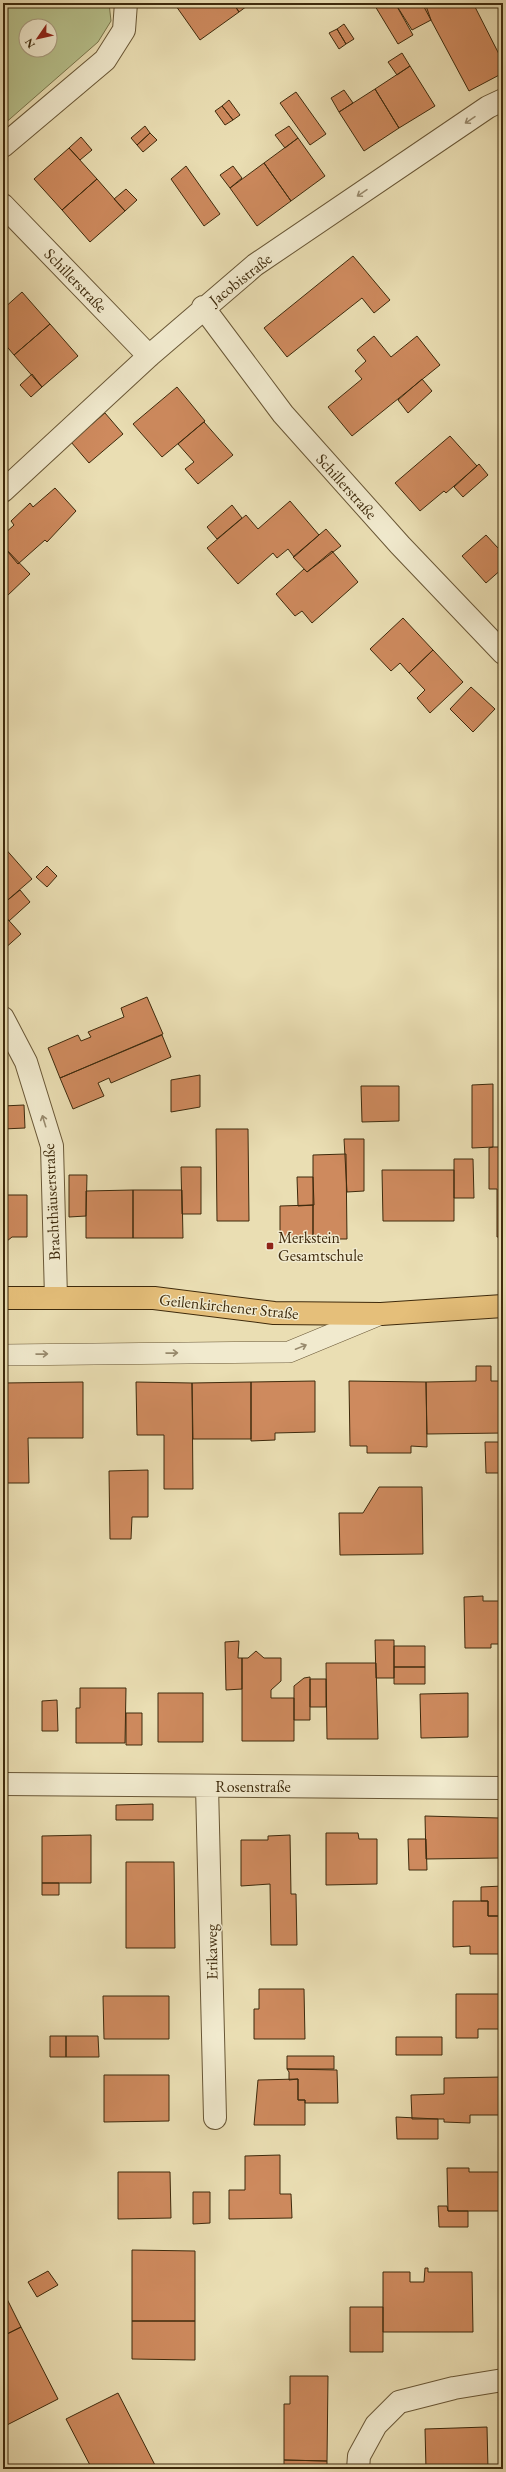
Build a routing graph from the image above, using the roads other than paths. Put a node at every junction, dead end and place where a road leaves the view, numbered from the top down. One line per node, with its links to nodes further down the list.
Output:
1 (126, 3): 3 (street)
2 (503, 100): 5 (street, Jacobistraße, one-way to 5)
3 (3, 146)
4 (3, 205): 6 (street, Schillerstraße)
5 (203, 307): 6 (street, Jacobistraße); 8 (street, Schillerstraße)
6 (148, 356): 7 (street, Jacobistraße)
7 (3, 491)
8 (503, 653)
9 (3, 1018): 11 (street, Brachthäuserstraße, one-way to 9)
10 (3, 1298): 11 (main road, Geilenkirchener Straße)
11 (56, 1298): 13 (main road, Geilenkirchener Straße)
12 (503, 1306): 13 (main road, Geilenkirchener Straße)
13 (381, 1314): 14 (lane, one-way to 13)
14 (3, 1355)
15 (3, 1784): 16 (street, Rosenstraße)
16 (207, 1786): 17 (street, Rosenstraße); 18 (street, Erikaweg)
17 (503, 1788)
18 (215, 2118)
19 (503, 2380): 20 (street)
20 (358, 2469)

